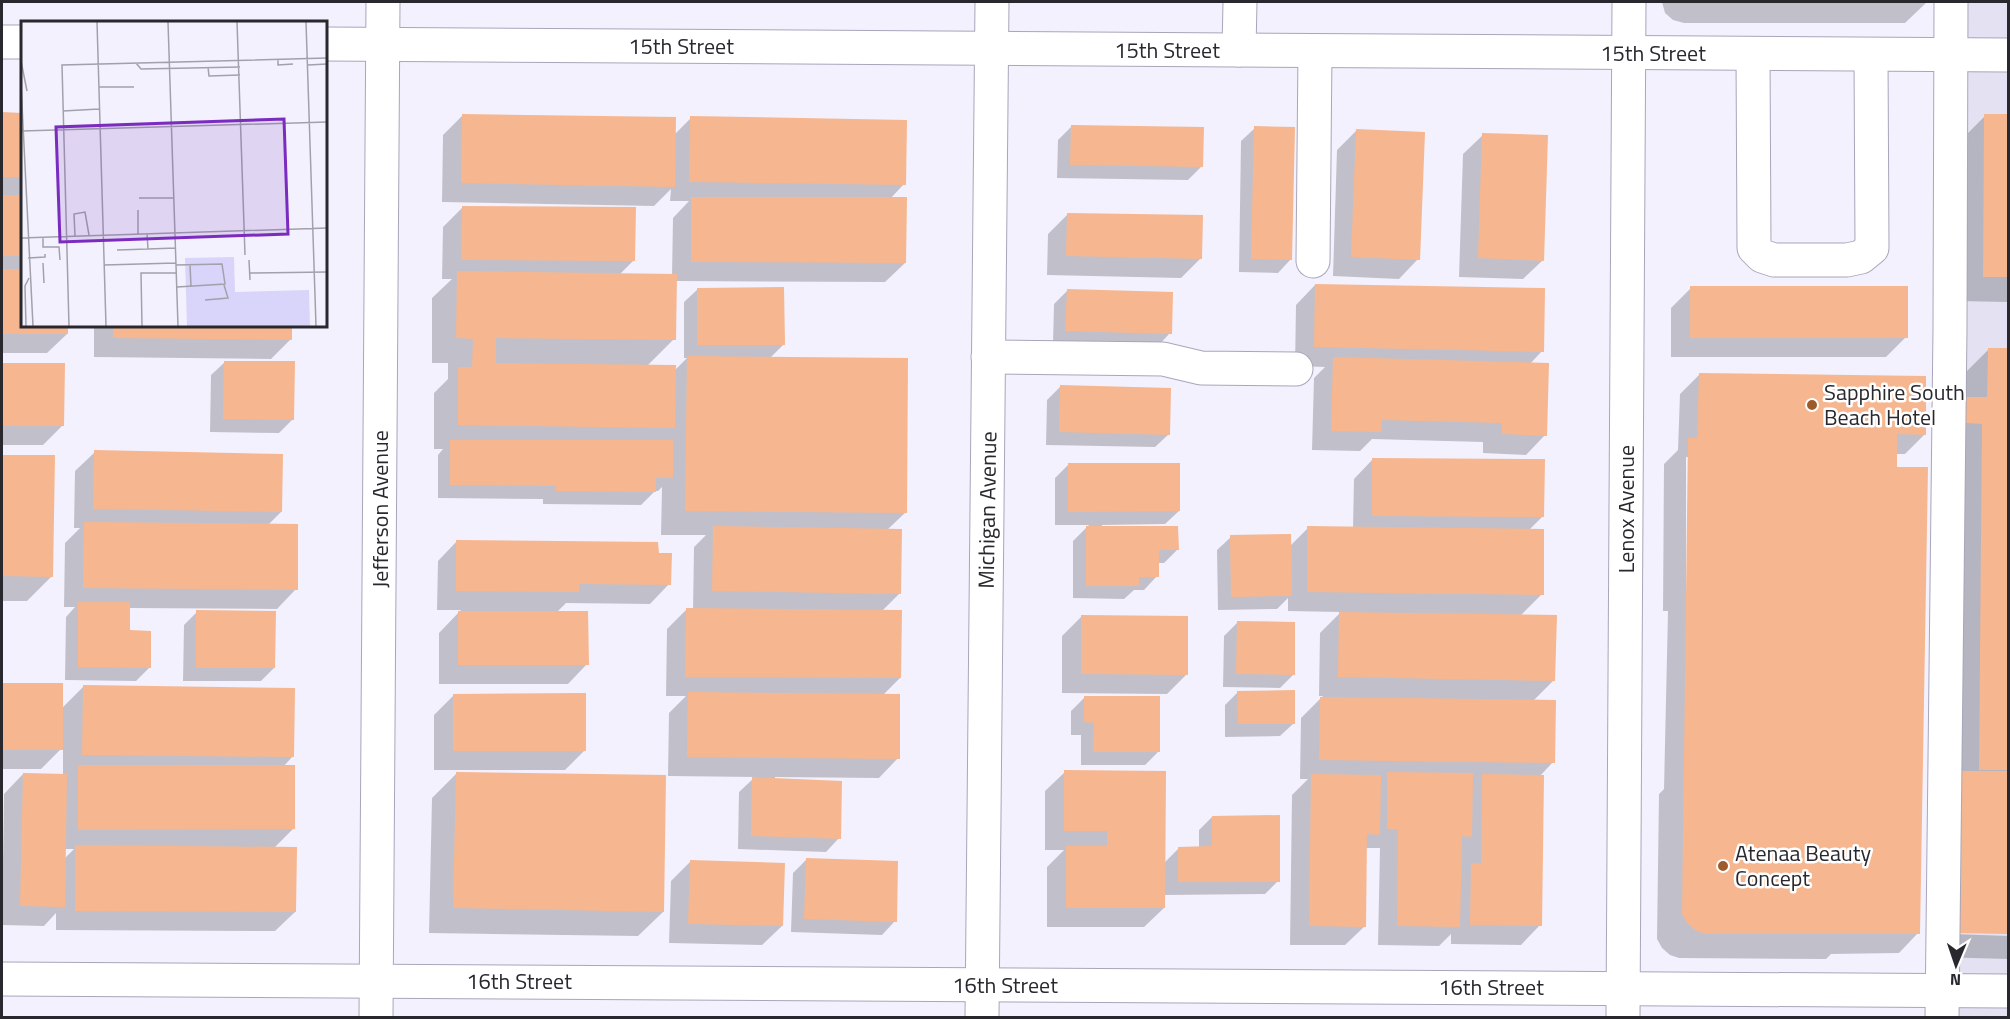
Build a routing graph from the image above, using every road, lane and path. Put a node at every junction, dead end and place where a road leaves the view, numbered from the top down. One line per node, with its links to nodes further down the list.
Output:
1 (383, 2): 9 (street, Jefferson Avenue)
2 (992, 2): 10 (street, Michigan Avenue)
3 (1240, 2): 11 (street)
4 (1629, 2): 13 (street, Lenox Avenue)
5 (1952, 2): 16 (street)
6 (2, 42): 7 (street)
7 (21, 42)
8 (327, 44): 9 (street, 15th Street)
9 (383, 45): 10 (street, 15th Street); 22 (street, Jefferson Avenue)
10 (992, 48): 11 (street, 15th Street); 19 (street, Michigan Avenue)
11 (1239, 50): 12 (street, 15th Street)
12 (1316, 51): 13 (street, 15th Street); 18 (street)
13 (1629, 54): 14 (street, 15th Street); 25 (street, Lenox Avenue)
14 (1753, 54): 15 (street, 15th Street); 15 (street)
15 (1871, 55): 16 (street, 15th Street)
16 (1951, 55): 17 (street, 15th Street); 26 (street)
17 (2008, 55)
18 (1313, 261)
19 (988, 357): 20 (street); 23 (street, Michigan Avenue)
20 (1296, 369)
21 (2, 979): 22 (street, 16th Street)
22 (376, 980): 23 (street, 16th Street); 27 (street, Jefferson Avenue)
23 (982, 985): 25 (street, 16th Street); 28 (street, Michigan Avenue)
24 (2008, 991): 26 (street, 16th Street)
25 (1623, 1002): 26 (street, 16th Street)
26 (1942, 1004)
27 (376, 1017)
28 (982, 1017)

